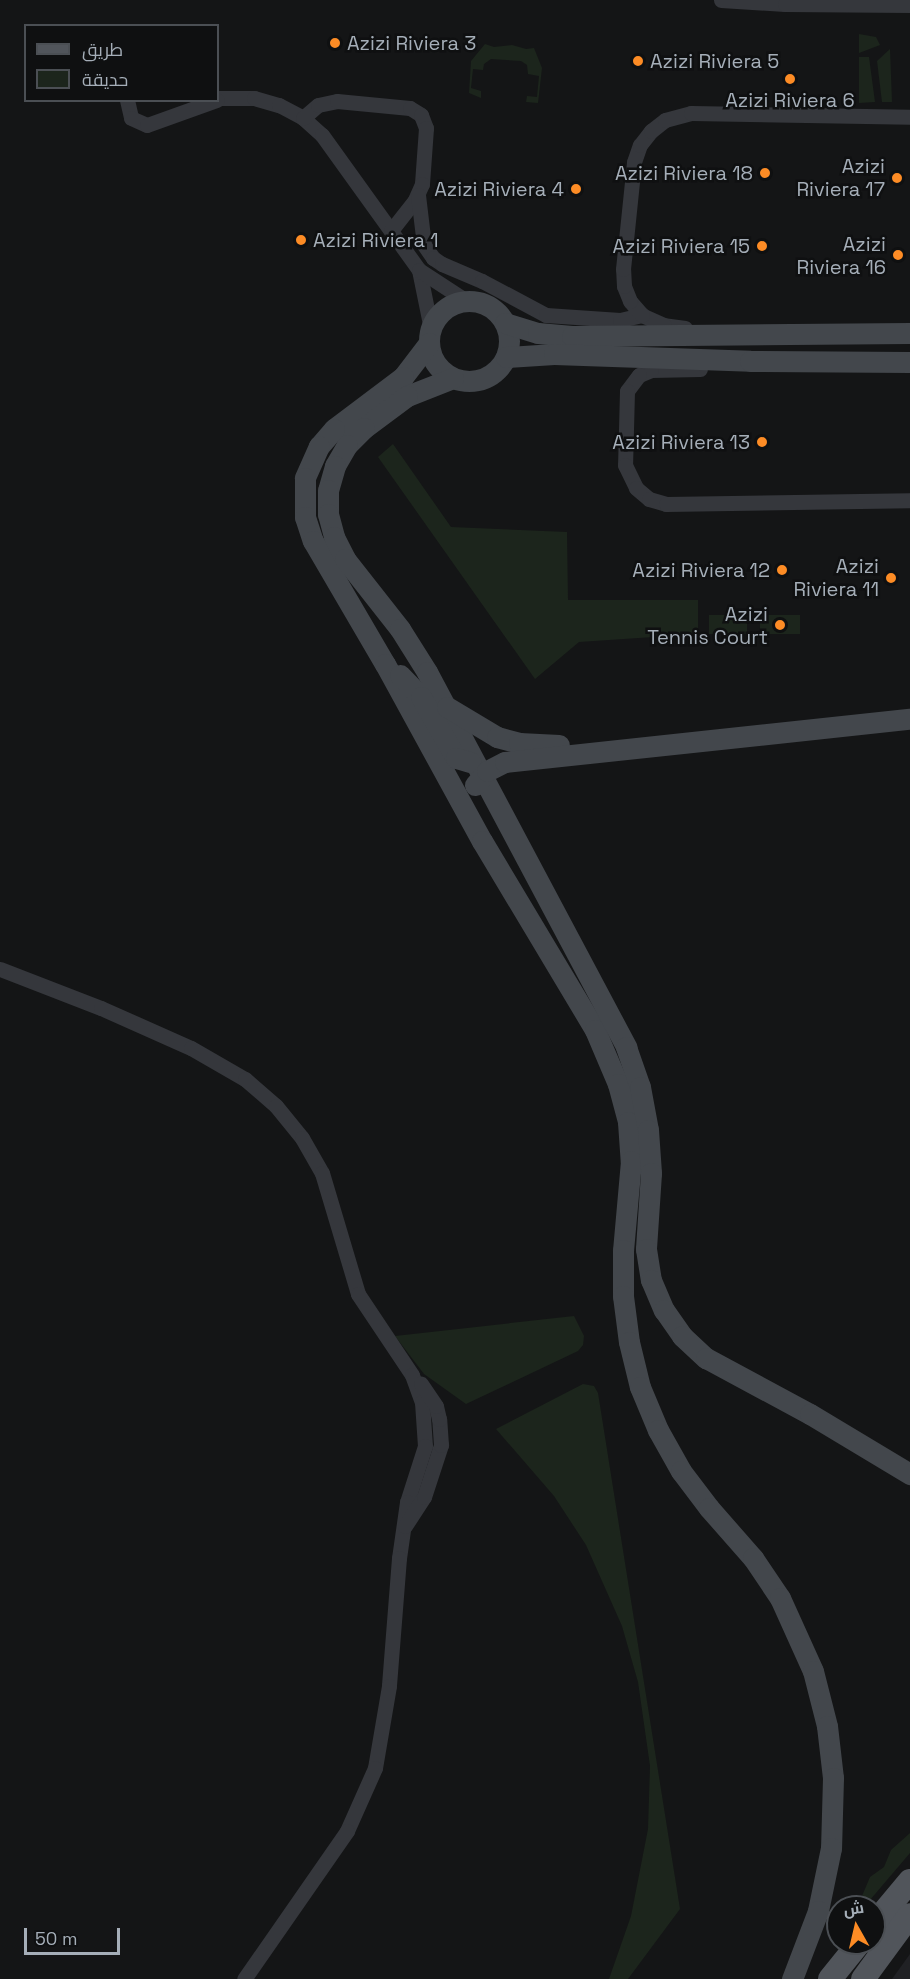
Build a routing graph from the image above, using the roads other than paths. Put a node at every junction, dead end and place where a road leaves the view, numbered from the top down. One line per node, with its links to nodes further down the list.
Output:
1 (721, 0): 2 (street)
2 (910, 5)
3 (219, 99): 7 (street)
4 (127, 102): 5 (street)
5 (209, 102)
6 (910, 117): 12 (street)
7 (303, 118): 8 (street); 9 (street)
8 (418, 195): 9 (street); 12 (street)
9 (392, 231): 10 (street)
10 (419, 270): 11 (street); 15 (street)
11 (468, 302): 13 (street); 15 (street)
12 (642, 315): 16 (street)
13 (505, 322): 16 (street); 17 (street)
14 (910, 333): 16 (street)
15 (430, 336): 20 (street); 22 (street)
16 (742, 336)
17 (506, 357): 18 (street); 20 (street)
18 (750, 361): 19 (street); 21 (street)
19 (910, 362)
20 (453, 378): 23 (street)
21 (910, 500)
22 (385, 664): 26 (street); 27 (street)
23 (444, 705): 25 (street); 26 (street)
24 (910, 719): 25 (street)
25 (610, 751): 26 (street)
26 (478, 768): 27 (street); 29 (street)
27 (466, 812): 35 (street)
28 (0, 969): 34 (street)
29 (910, 1474)
30 (910, 1881): 31 (main road)
31 (886, 1910)
32 (910, 1915): 37 (main road)
33 (849, 1955): 36 (main road)
34 (244, 1979)
35 (792, 1979)
36 (830, 1979)
37 (863, 1979)

